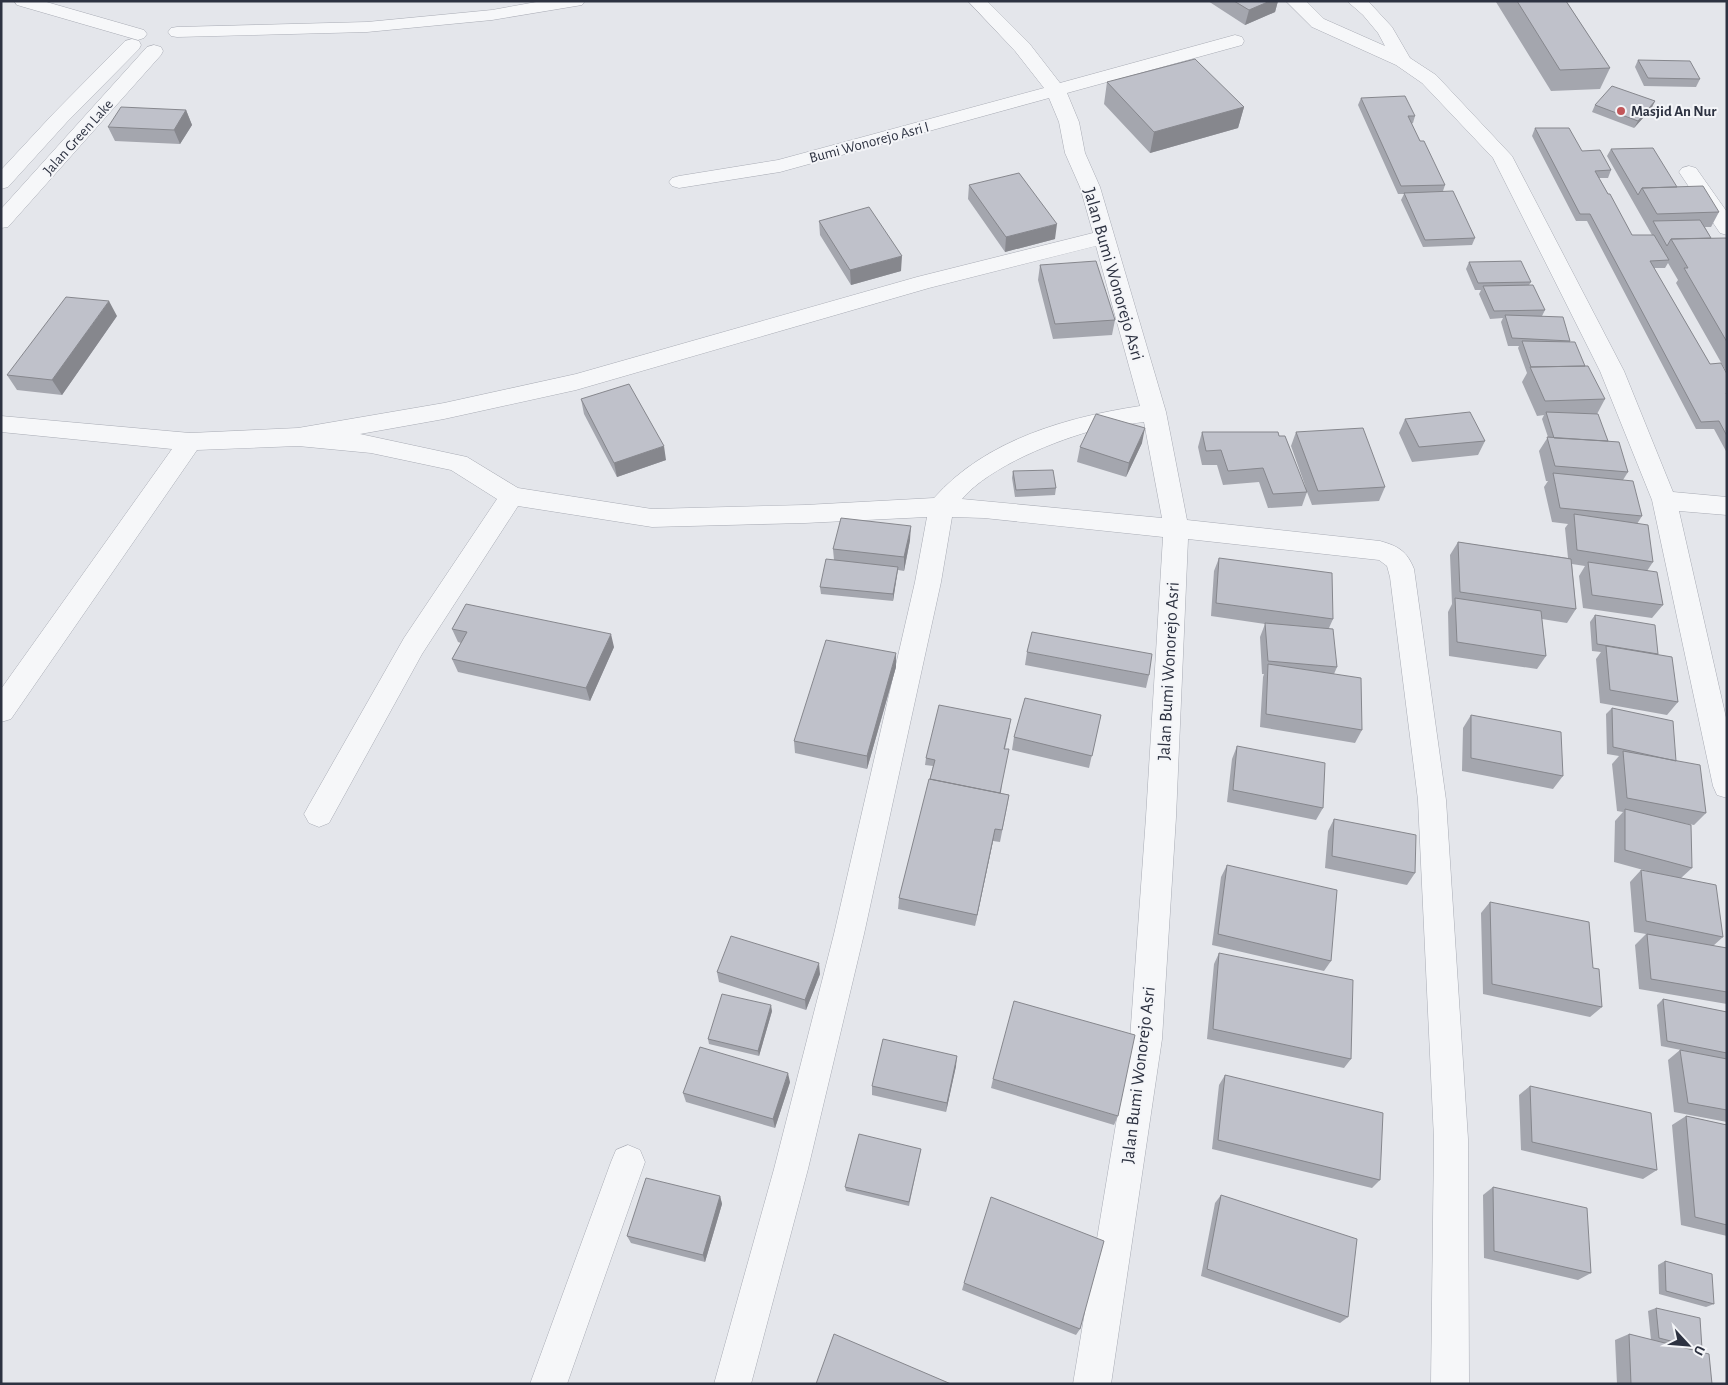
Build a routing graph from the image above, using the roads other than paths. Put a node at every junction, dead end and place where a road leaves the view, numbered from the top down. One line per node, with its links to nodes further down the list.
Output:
1 (23, 1): 6 (street)
2 (576, 1): 6 (street)
3 (977, 1): 10 (street, Jalan Bumi Wonorejo Asri)
4 (1295, 1): 9 (street)
5 (1356, 1): 9 (street)
6 (153, 33): 8 (street); 8 (street); 11 (street, Jalan Green Lake)
7 (1235, 41): 10 (street, Bumi Wonorejo Asri I)
8 (154, 51): 12 (street, Jalan Green Lake)
9 (1403, 61): 25 (street)
10 (1056, 91): 14 (street, Bumi Wonorejo Asri I); 19 (street, Jalan Bumi Wonorejo Asri)
11 (60, 118): 12 (street); 15 (street, Jalan Green Lake)
12 (91, 122): 17 (street, Jalan Green Lake)
13 (1689, 172): 16 (street)
14 (679, 182)
15 (1, 183)
16 (1720, 212): 18 (street)
17 (1, 222)
18 (1727, 228)
19 (1105, 237): 20 (street, Jalan Bumi Wonorejo Asri); 22 (street)
20 (1154, 412): 27 (street); 28 (street, Jalan Bumi Wonorejo Asri)
21 (1, 424): 23 (street)
22 (298, 437): 23 (street); 24 (street)
23 (190, 442): 29 (street)
24 (512, 496): 27 (street); 31 (street)
25 (1664, 500): 26 (street); 30 (street)
26 (1727, 506)
27 (941, 507): 28 (street); 34 (street)
28 (1176, 528): 35 (street, Jalan Bumi Wonorejo Asri); 36 (street)
29 (1, 711)
30 (1727, 786)
31 (319, 814)
32 (628, 1162): 33 (street)
33 (548, 1384)
34 (732, 1384)
35 (1092, 1384)
36 (1450, 1384)

